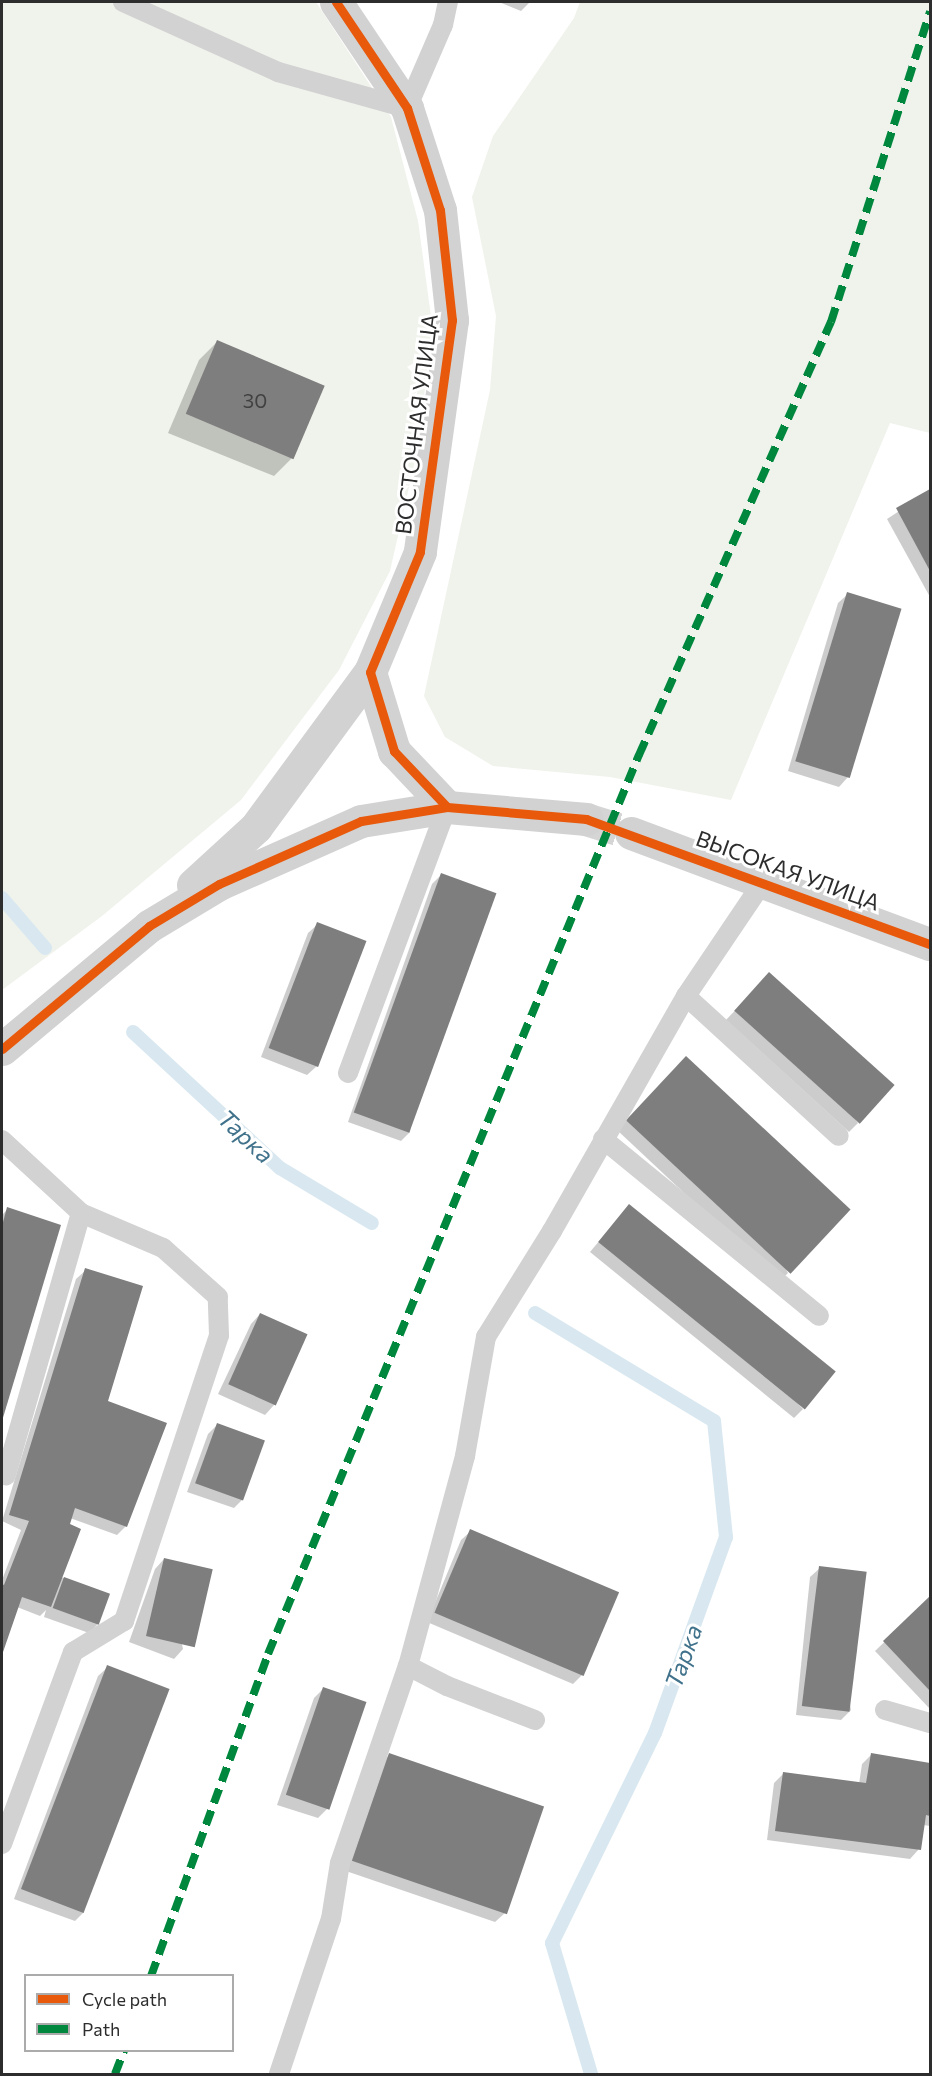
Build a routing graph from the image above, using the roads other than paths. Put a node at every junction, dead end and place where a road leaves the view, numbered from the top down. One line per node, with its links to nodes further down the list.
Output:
1 (123, 2): 4 (lane)
2 (336, 2): 4 (street, ВОСТОЧНАЯ УЛИЦА)
3 (448, 2): 4 (lane)
4 (407, 108): 5 (street, ВОСТОЧНАЯ УЛИЦА)
5 (370, 672): 6 (street); 10 (street, ВОСТОЧНАЯ УЛИЦА)
6 (447, 807): 7 (street); 10 (street); 14 (lane)
7 (586, 819)
8 (631, 833): 9 (street, ВЫСОКАЯ УЛИЦА)
9 (763, 882): 11 (street, ВЫСОКАЯ УЛИЦА); 12 (lane)
10 (149, 926): 13 (street)
11 (930, 944)
12 (686, 996): 15 (lane); 16 (lane)
13 (2, 1049)
14 (348, 1073)
15 (839, 1136)
16 (603, 1139): 19 (lane); 21 (lane)
17 (2, 1140): 18 (lane)
18 (81, 1213): 20 (lane); 25 (lane)
19 (819, 1316)
20 (6, 1475)
21 (408, 1666): 23 (lane); 26 (lane)
22 (885, 1710): 24 (lane)
23 (535, 1720)
24 (930, 1723)
25 (2, 1844)
26 (279, 2074)

